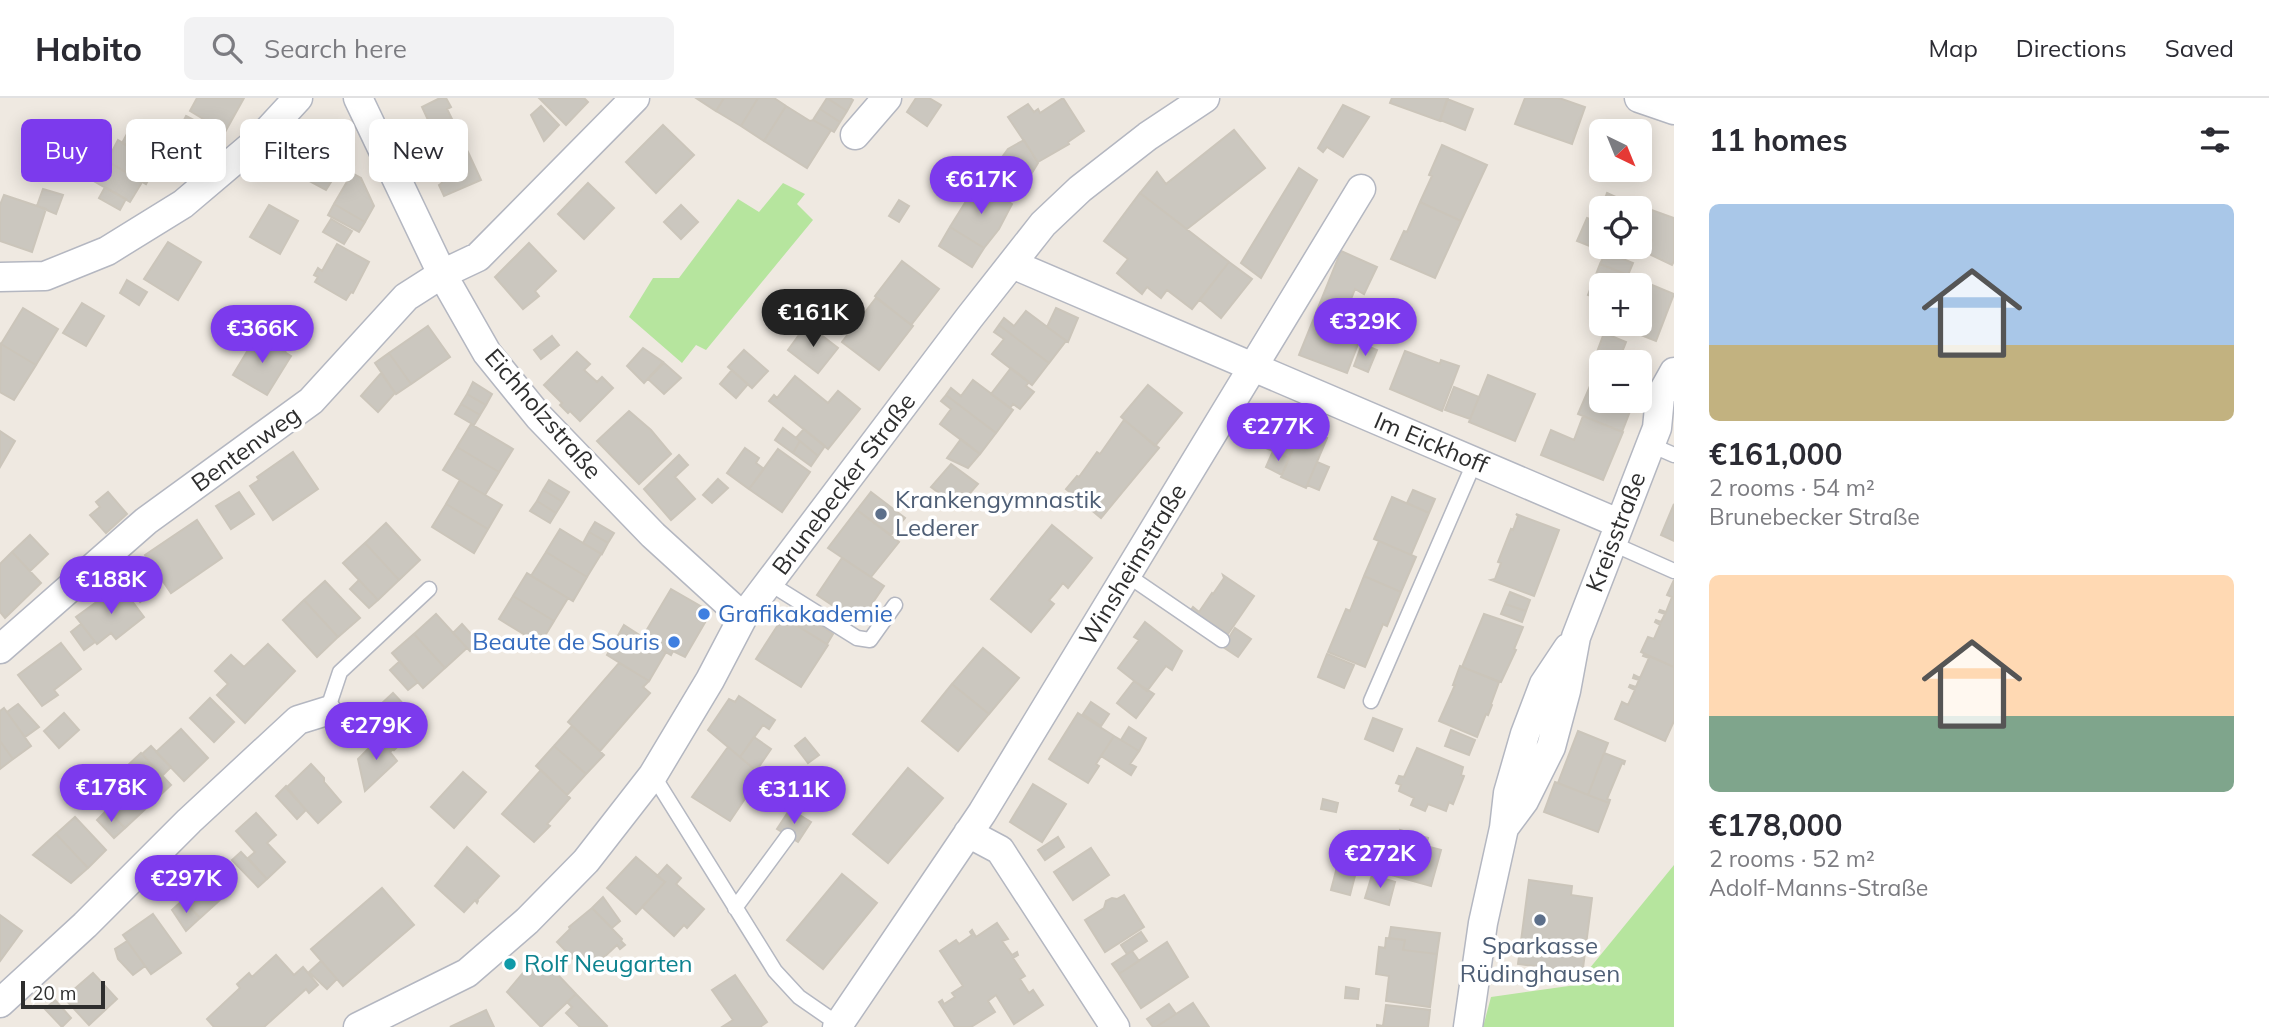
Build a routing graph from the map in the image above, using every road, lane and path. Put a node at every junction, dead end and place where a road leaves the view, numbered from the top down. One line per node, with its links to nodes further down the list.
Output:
1 (298, 98): 10 (street)
2 (358, 98): 9 (street, Eichholzstraße)
3 (635, 98): 9 (street, Bentenweg)
4 (887, 98): 6 (street)
5 (1205, 98): 8 (street, Brunebecker Straße)
6 (855, 135)
7 (1361, 188): 11 (street, Winsheimstraße)
8 (1012, 264): 11 (street, Im Eickhoff); 18 (street, Brunebecker Straße)
9 (442, 274): 21 (street, Eichholzstraße); 23 (street, Bentenweg)
10 (0, 277)
11 (1253, 366): 14 (street, Im Eickhoff); 17 (street, Winsheimstraße)
12 (1674, 372): 13 (street, Kreisstraße)
13 (1664, 435): 15 (street, Kreisstraße)
14 (1475, 461): 15 (street, Im Eickhoff); 24 (lane)
15 (1614, 533): 16 (lane); 35 (street, Kreisstraße)
16 (1674, 571)
17 (1127, 575): 22 (lane); 28 (street, Winsheimstraße)
18 (769, 583): 20 (lane); 21 (street, Brunebecker Straße)
19 (429, 589): 25 (lane)
20 (895, 605)
21 (743, 617): 27 (street, Brunebecker Straße)
22 (1222, 640)
23 (0, 649)
24 (1371, 701)
25 (327, 711): 26 (lane); 31 (street)
26 (345, 732)
27 (653, 775): 30 (lane); 33 (street, Brunebecker Straße)
28 (968, 832): 32 (street, Winsheimstraße); 34 (street)
29 (788, 836): 30 (lane)
30 (735, 908): 32 (lane)
31 (0, 1003)
32 (837, 1026)
33 (358, 1027)
34 (1115, 1027)
35 (1468, 1027)

